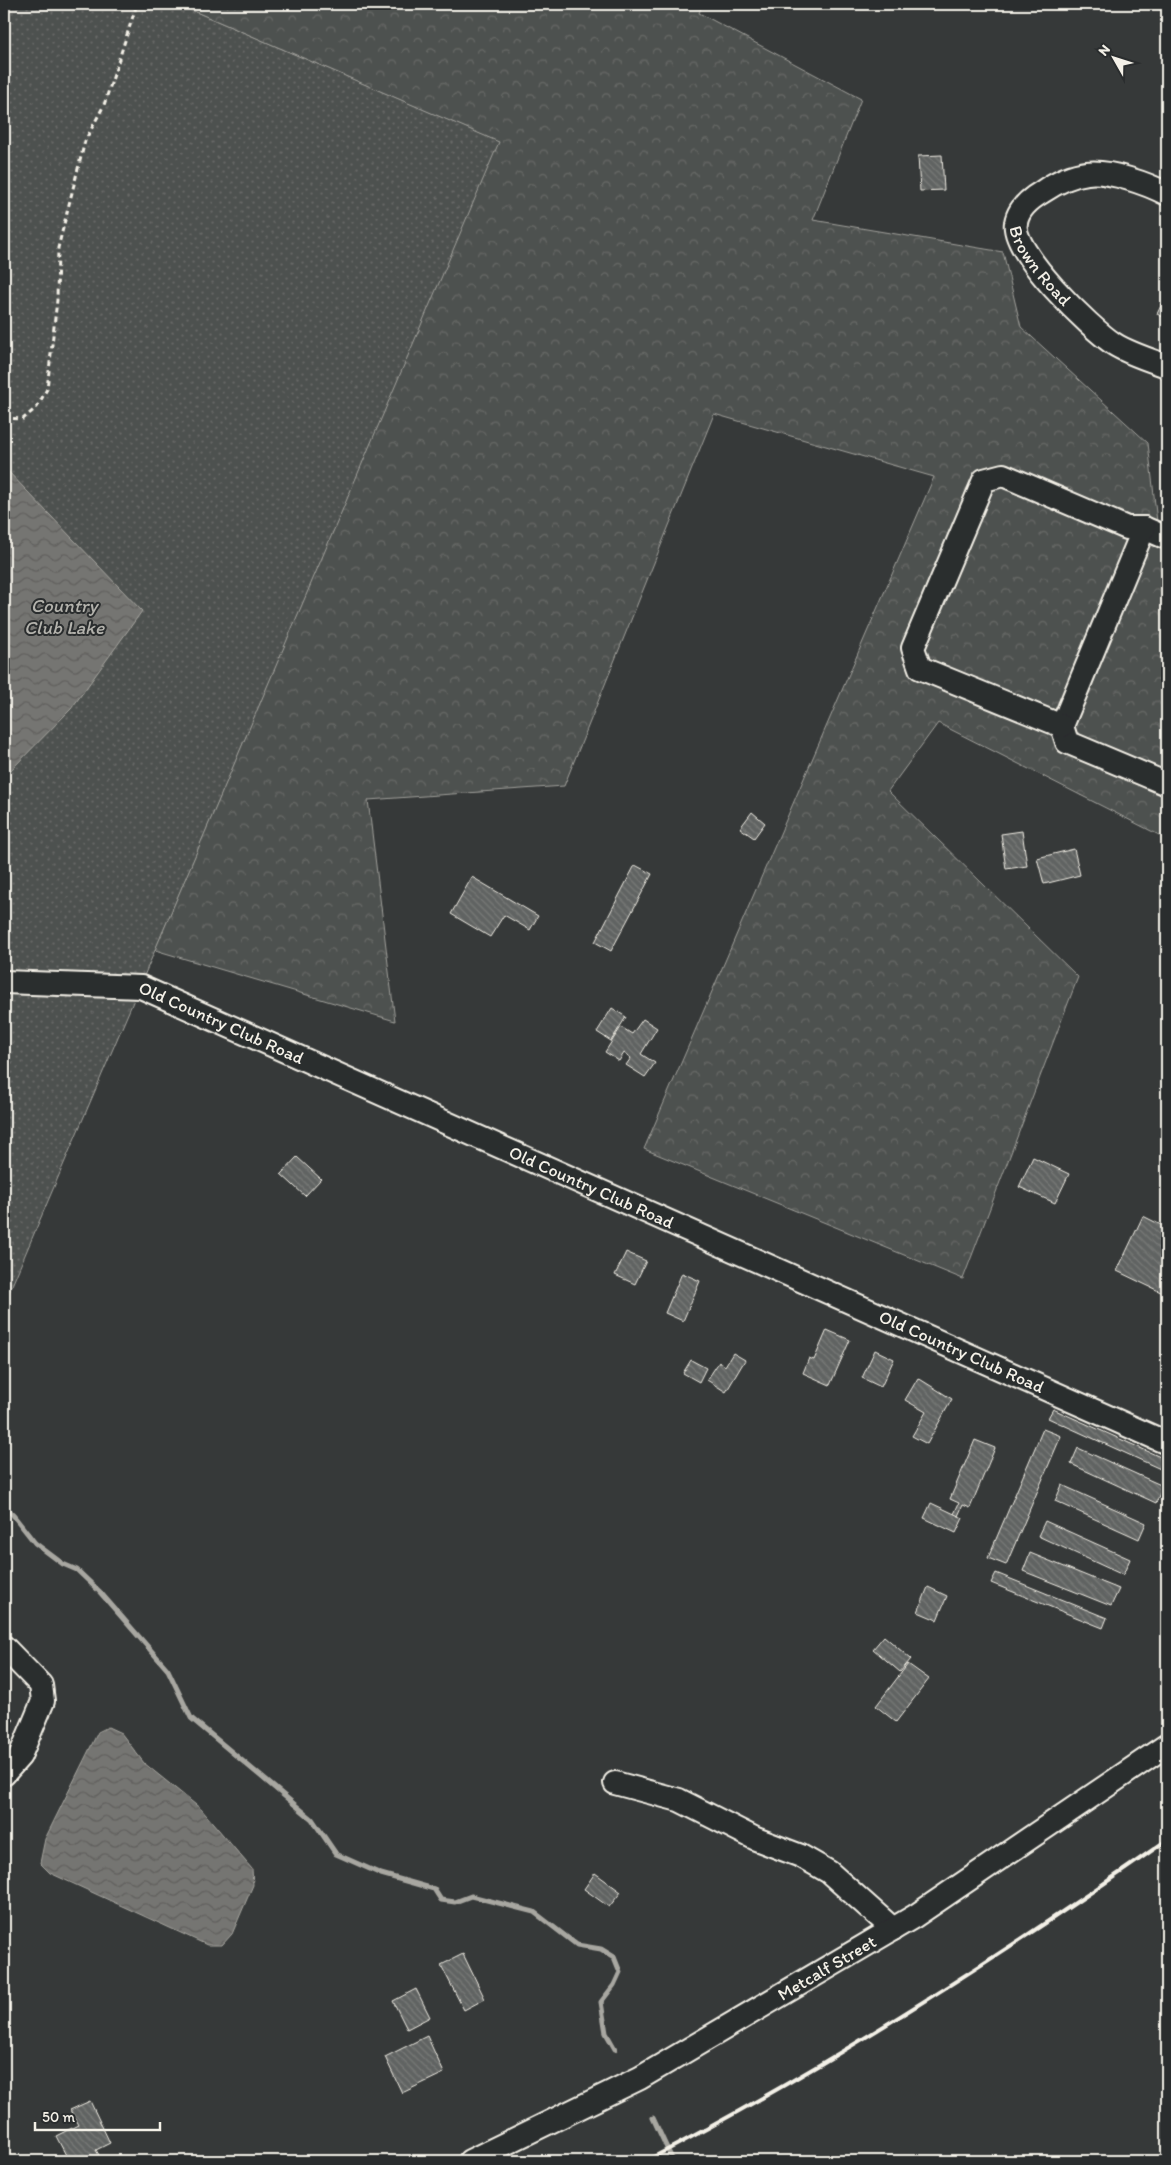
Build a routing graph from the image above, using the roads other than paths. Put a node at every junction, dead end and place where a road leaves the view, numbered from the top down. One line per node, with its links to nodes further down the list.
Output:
1 (1167, 194): 2 (street, Brown Road)
2 (1167, 366)
3 (1144, 528): 4 (street); 5 (street); 5 (street)
4 (1167, 538)
5 (1062, 726): 6 (street)
6 (1167, 784)
7 (4, 982): 8 (street, Old Country Club Road)
8 (1167, 1443)
9 (4, 1646): 11 (street)
10 (1167, 1745): 13 (street, Metcalf Street)
11 (4, 1774)
12 (615, 1782): 13 (street)
13 (893, 1929): 14 (street, Metcalf Street)
14 (470, 2161)

